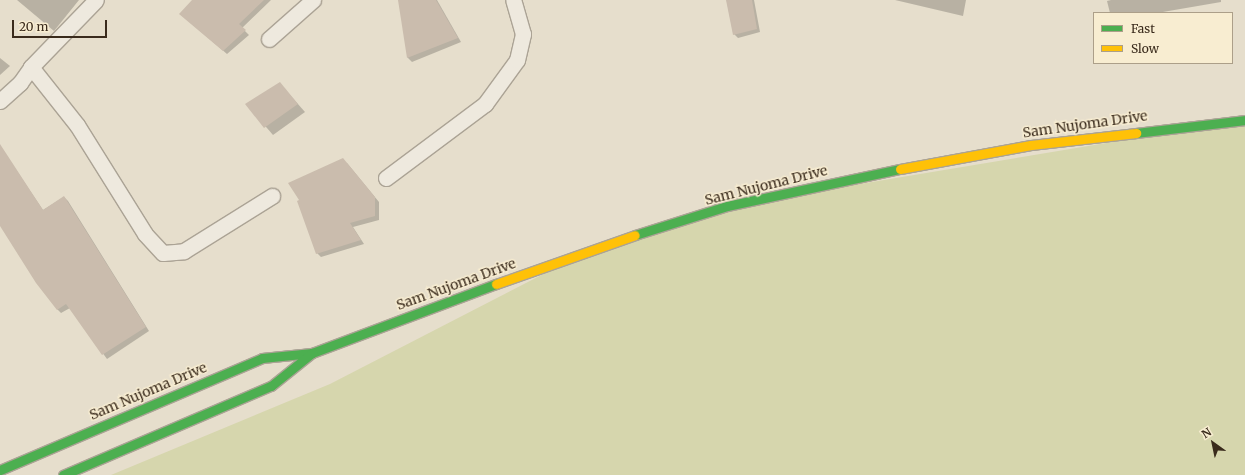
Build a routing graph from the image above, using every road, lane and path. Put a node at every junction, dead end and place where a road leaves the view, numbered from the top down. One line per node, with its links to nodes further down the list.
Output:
1 (96, 0): 5 (lane)
2 (313, 0): 4 (lane)
3 (513, 0): 8 (lane)
4 (269, 39)
5 (31, 67): 6 (lane); 9 (lane)
6 (0, 101)
7 (1245, 120): 10 (main road, Sam Nujoma Drive)
8 (386, 178)
9 (272, 196)
10 (312, 353): 11 (main road, Sam Nujoma Drive); 12 (main road, Sam Nujoma Drive)
11 (0, 470)
12 (63, 475)

